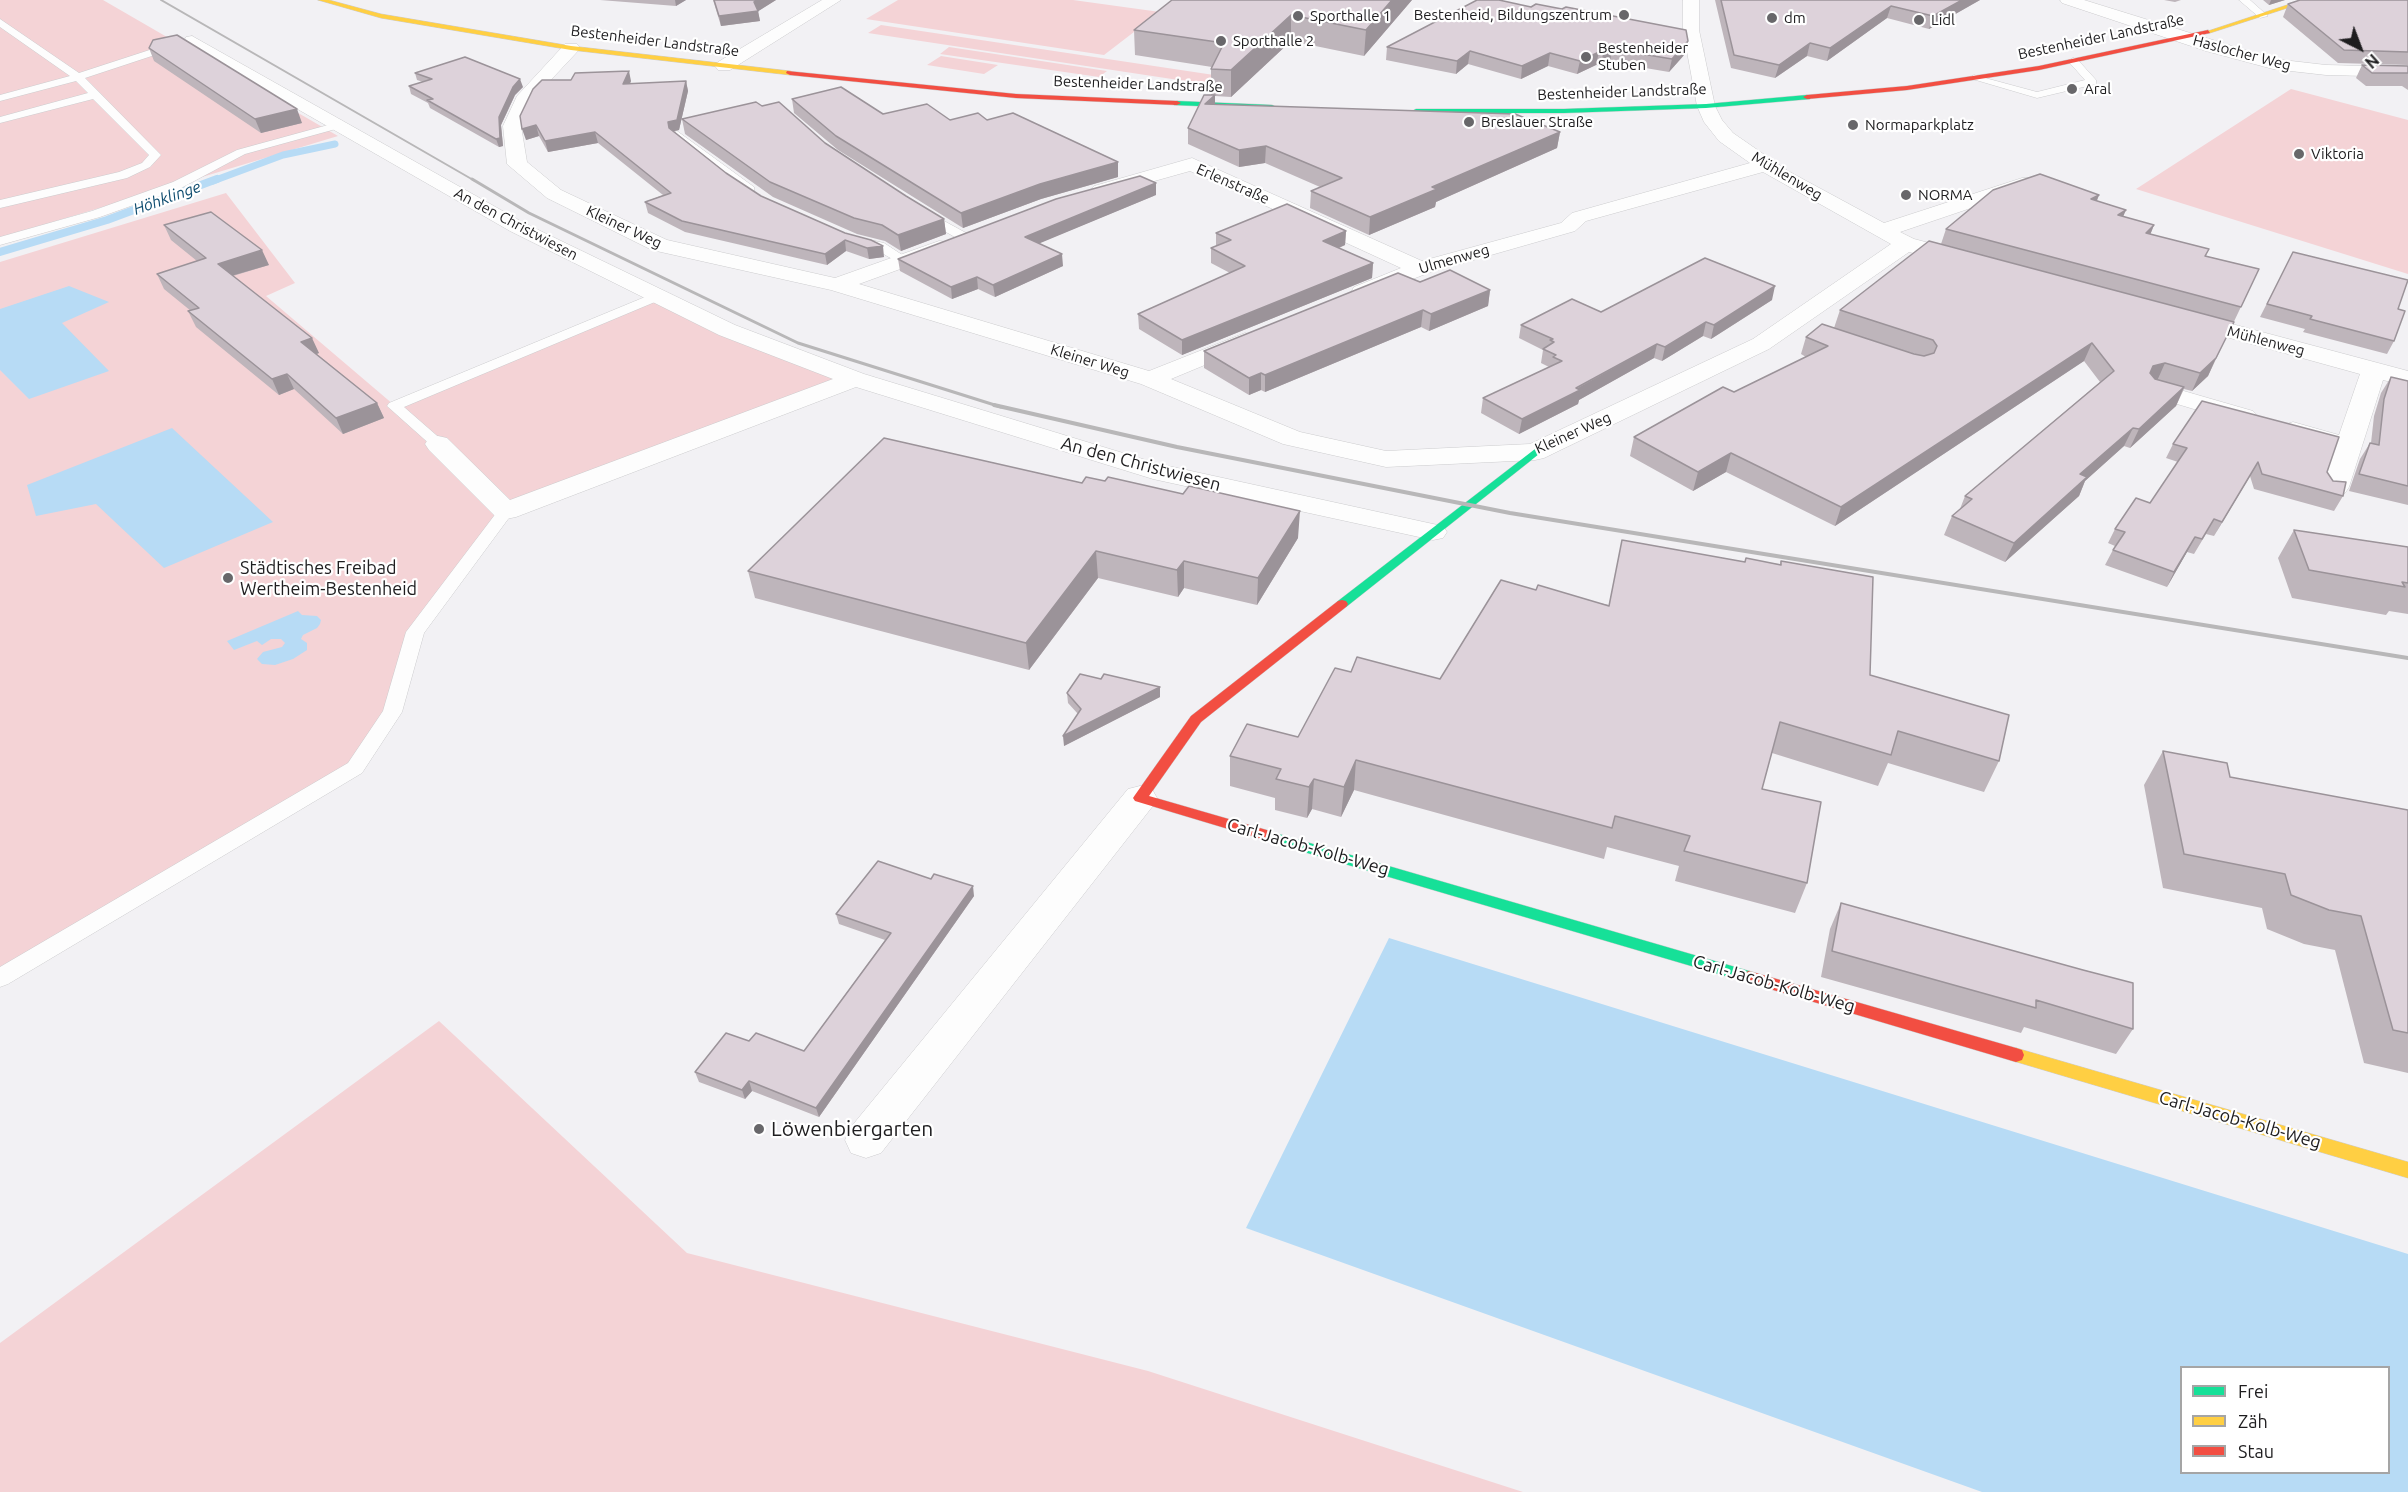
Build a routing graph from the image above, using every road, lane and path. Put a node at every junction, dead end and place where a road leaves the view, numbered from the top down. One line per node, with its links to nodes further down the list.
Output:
1 (321, 0): 13 (main road, Bestenheider Landstraße)
2 (833, 0): 15 (street)
3 (1691, 0): 21 (street)
4 (2068, 0): 8 (street, Haslocher Weg)
5 (2115, 0): 8 (street)
6 (2244, 0): 9 (lane)
7 (2309, 0): 9 (main road, Bestenheider Landstraße)
8 (2099, 9): 11 (street, Haslocher Weg)
9 (2263, 16): 11 (main road, Bestenheider Landstraße)
10 (2, 26): 17 (lane)
11 (2185, 38): 14 (main road, Bestenheider Landstraße); 16 (street, Haslocher Weg)
12 (192, 40): 17 (lane); 25 (street, An den Christwiesen)
13 (571, 48): 15 (main road, Bestenheider Landstraße); 42 (street, Kleiner Weg)
14 (2073, 61): 18 (main road, Bestenheider Landstraße); 18 (lane)
15 (723, 66): 22 (main road, Bestenheider Landstraße)
16 (2408, 72)
17 (78, 77): 19 (lane); 20 (lane)
18 (1974, 78): 21 (main road, Bestenheider Landstraße)
19 (95, 95): 24 (lane); 31 (lane)
20 (0, 98)
21 (1706, 106): 23 (main road, Bestenheider Landstraße); 27 (street, Mühlenweg)
22 (1290, 107)
23 (1399, 111)
24 (0, 120)
25 (339, 125): 37 (lane); 43 (street, An den Christwiesen)
26 (677, 134): 30 (lane)
27 (1766, 165): 34 (street, Mühlenweg); 41 (street, Ulmenweg)
28 (2040, 178): 34 (street)
29 (1082, 196): 41 (street, Erlenstraße)
30 (762, 198)
31 (0, 204)
32 (913, 207): 36 (lane)
33 (985, 229): 36 (street)
34 (1883, 231): 38 (street, Mühlenweg)
35 (846, 237): 40 (lane)
36 (964, 237): 40 (street)
37 (0, 241)
38 (1906, 244): 39 (street, Mühlenweg); 54 (street, Kleiner Weg)
39 (1941, 253)
40 (904, 260): 42 (street)
41 (1420, 268): 44 (street, Ulmenweg)
42 (837, 285): 49 (street, Kleiner Weg)
43 (657, 296): 48 (street, An den Christwiesen); 52 (lane)
44 (1344, 299)
45 (2167, 314): 47 (street, Mühlenweg)
46 (1269, 330): 49 (street)
47 (2374, 369): 50 (street, Mühlenweg); 53 (street)
48 (855, 379): 56 (street); 57 (street, An den Christwiesen)
49 (1150, 379): 54 (street, Kleiner Weg)
50 (2408, 379)
51 (2156, 390): 53 (street)
52 (438, 444): 56 (street)
53 (2349, 446): 55 (street)
54 (1535, 452): 57 (main road)
55 (2335, 488)
56 (506, 511): 59 (lane)
57 (1433, 532): 58 (main road)
58 (1140, 798): 60 (street); 61 (main road, Carl-Jacob-Kolb-Weg)
59 (0, 978)
60 (866, 1140)
61 (2408, 1170)

